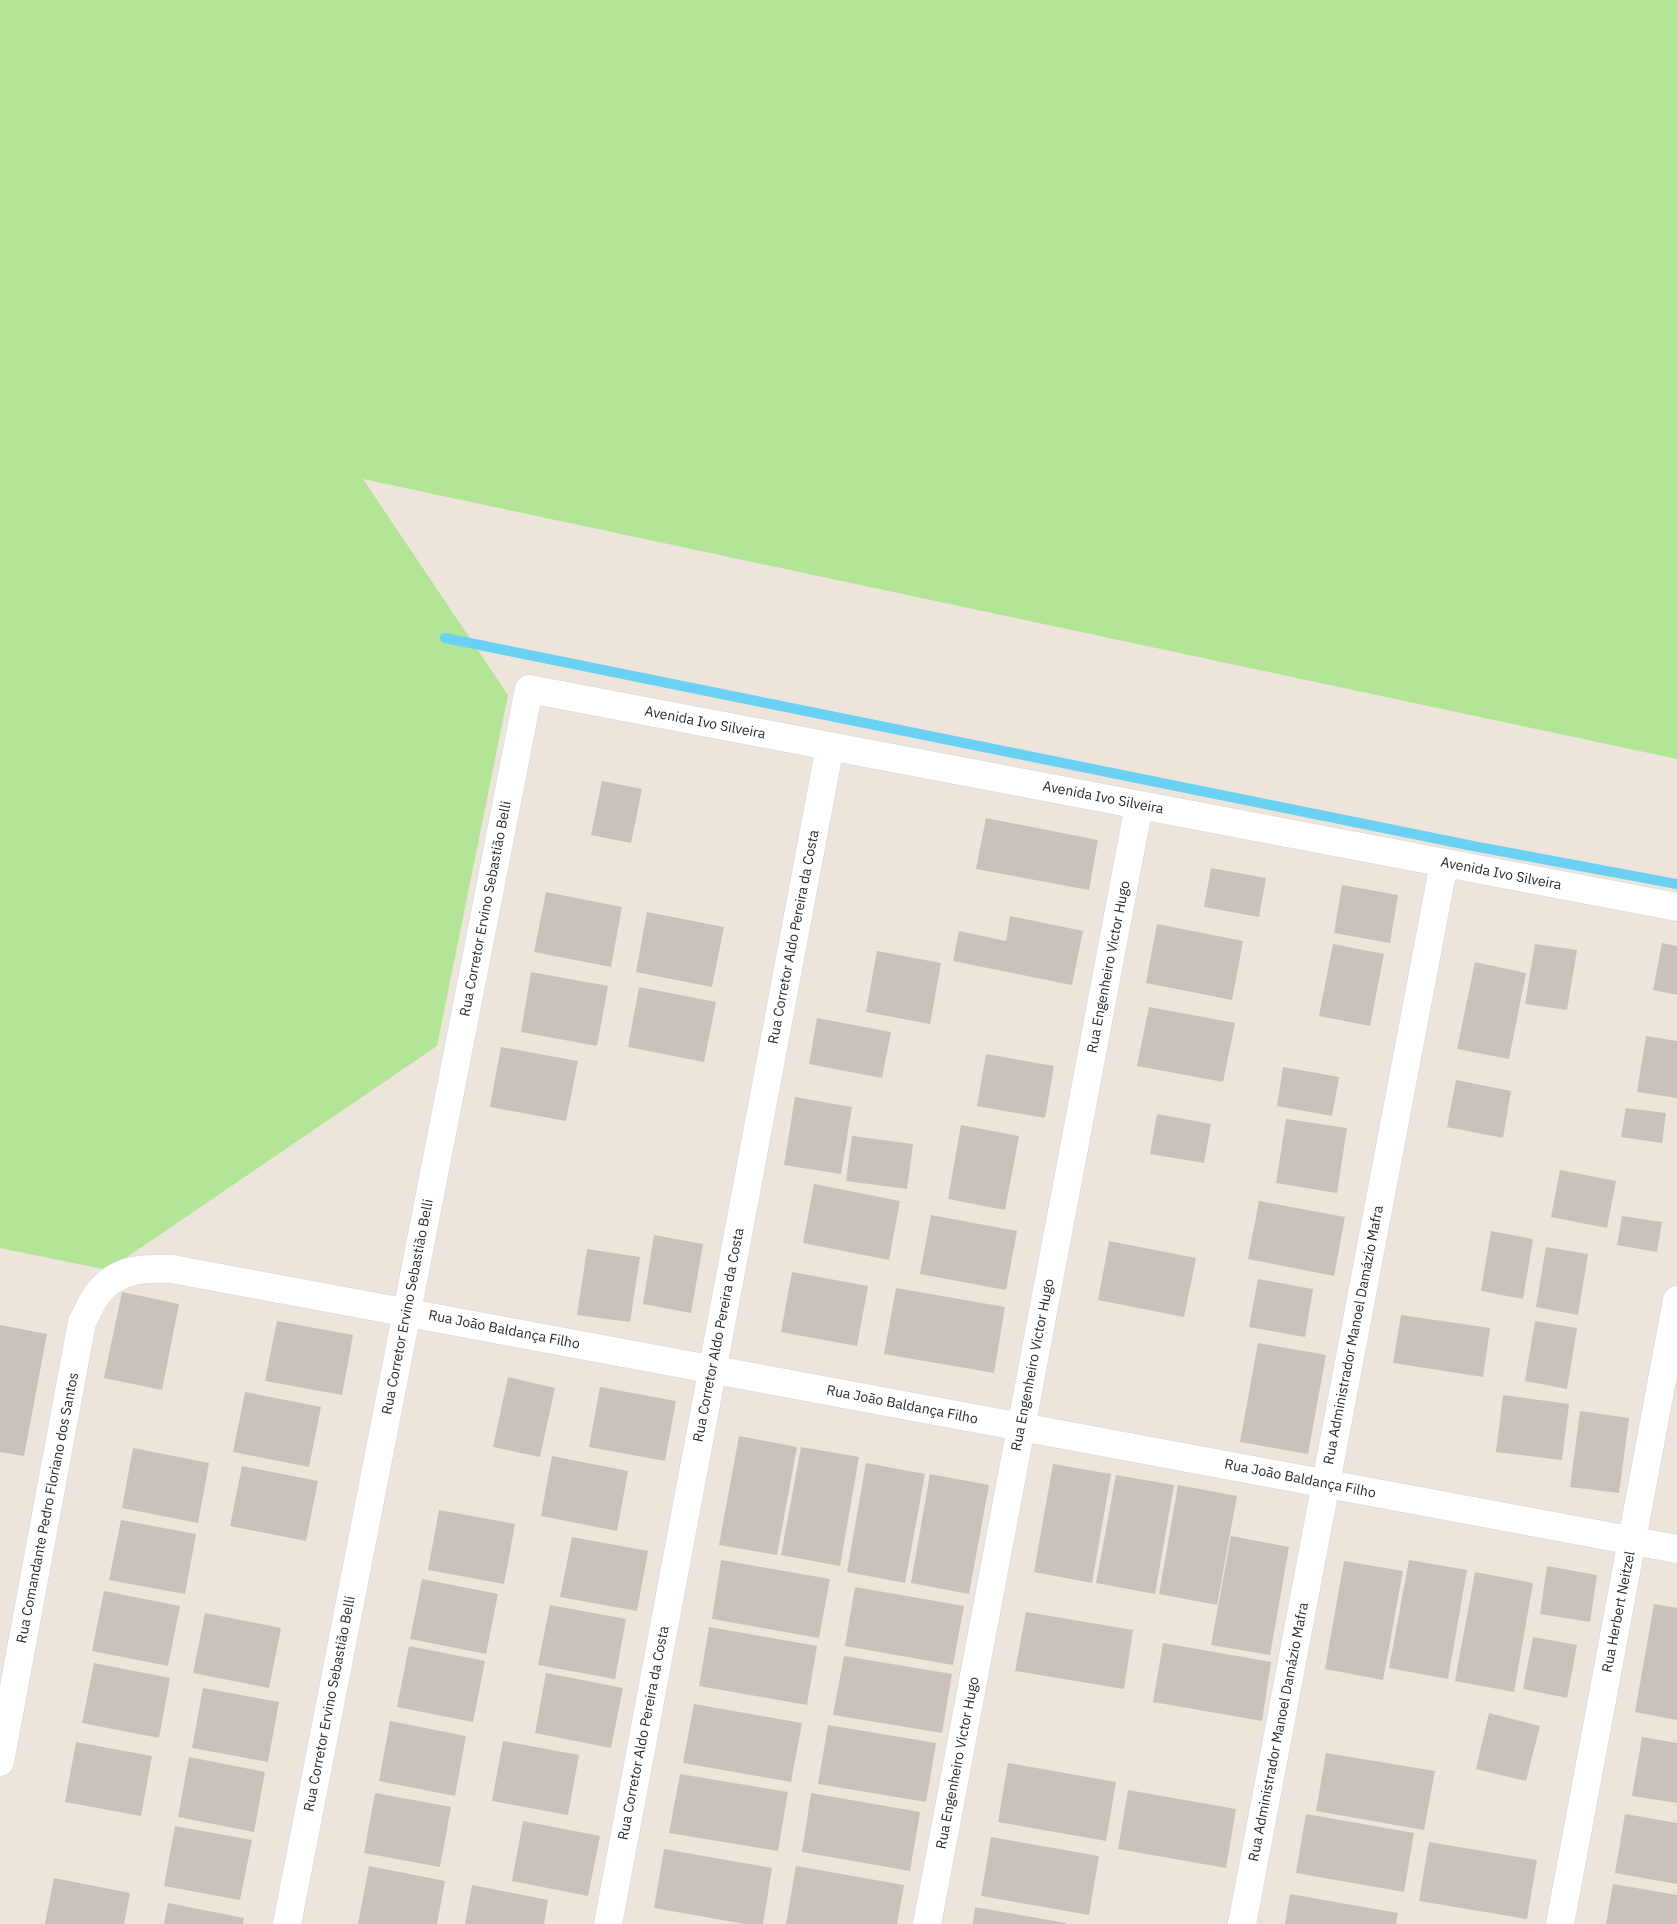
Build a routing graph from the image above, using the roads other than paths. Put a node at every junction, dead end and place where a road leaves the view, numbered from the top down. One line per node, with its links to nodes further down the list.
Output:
1 (529, 690): 2 (street, Avenida Ivo Silveira); 8 (street, Rua Corretor Ervino Sebastião Belli)
2 (830, 746): 3 (street, Avenida Ivo Silveira); 9 (street, Rua Corretor Aldo Pereira da Costa)
3 (1139, 805): 4 (street, Avenida Ivo Silveira); 10 (street, Rua Engenheiro Victor Hugo)
4 (1444, 863): 5 (street, Avenida Ivo Silveira); 11 (street, Rua Administrador Manoel Damázio Mafra)
5 (1677, 907)
6 (126, 1271): 8 (street, Rua João Baldança Filho); 14 (street, Rua Comandante Pedro Floriano dos Santos)
7 (1677, 1300): 12 (street, Rua Herbert Neitzel)
8 (407, 1312): 9 (street, Rua João Baldança Filho); 15 (street, Rua Corretor Ervino Sebastião Belli)
9 (713, 1369): 10 (street, Rua João Baldança Filho); 16 (street, Rua Corretor Aldo Pereira da Costa)
10 (1022, 1427): 11 (street, Rua João Baldança Filho); 17 (street, Rua Engenheiro Victor Hugo)
11 (1326, 1484): 12 (street, Rua João Baldança Filho); 18 (street, Rua Administrador Manoel Damázio Mafra)
12 (1632, 1541): 13 (street, Rua João Baldança Filho); 19 (street, Rua Herbert Neitzel)
13 (1677, 1549)
14 (0, 1762)
15 (287, 1924)
16 (608, 1924)
17 (927, 1924)
18 (1242, 1924)
19 (1560, 1924)

